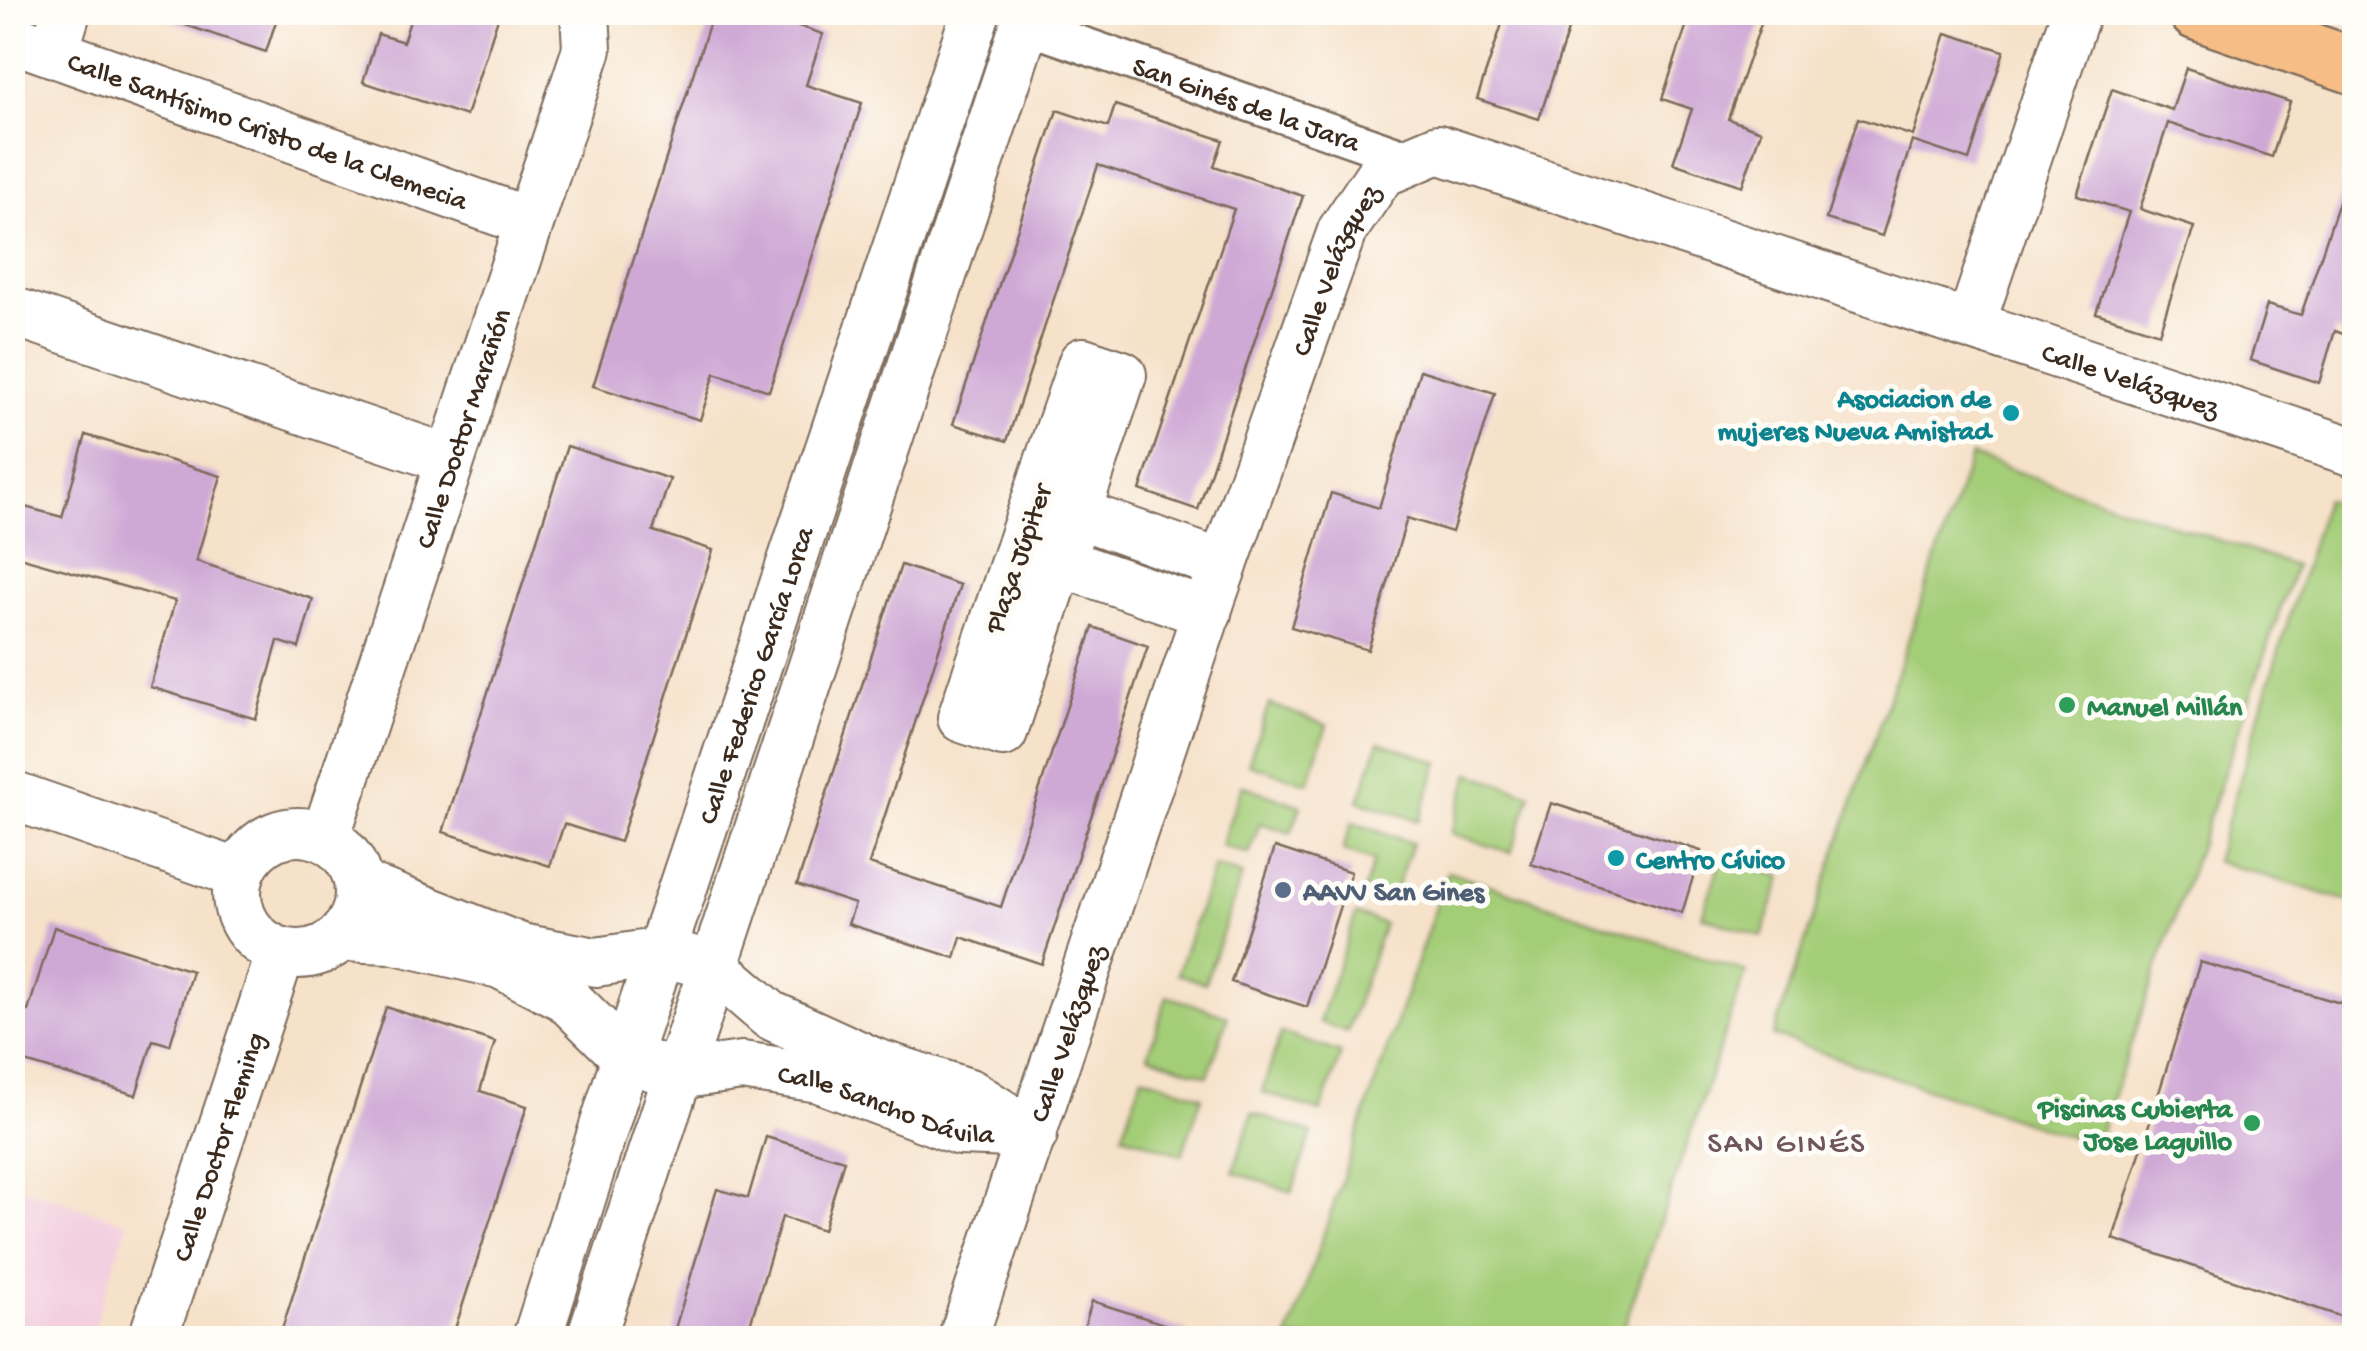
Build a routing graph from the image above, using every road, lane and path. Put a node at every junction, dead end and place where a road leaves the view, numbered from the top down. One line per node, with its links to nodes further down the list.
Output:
1 (585, 12): 9 (street, Calle Doctor Marañón)
2 (976, 12): 24 (street, Calle Federico García Lorca)
3 (2076, 12): 11 (street)
4 (2196, 12): 7 (main road)
5 (1027, 19): 8 (street, San Ginés de la Jara); 25 (street, Calle Federico García Lorca)
6 (44, 34): 9 (street, Calle Santísimo Cristo de la Clemecia)
7 (2354, 66)
8 (1412, 160): 11 (street, Calle Velázquez); 16 (street, Calle Velázquez)
9 (526, 221): 13 (street, Calle Doctor Marañón)
10 (12, 312): 13 (street)
11 (1970, 324): 12 (street, Calle Velázquez)
12 (2354, 452)
13 (448, 459): 19 (street, Calle Doctor Marañón)
14 (1076, 513): 15 (street, Plaza Júpiter); 15 (street, Plaza Júpiter); 16 (street, Plaza Júpiter)
15 (1060, 562): 17 (street, Plaza Júpiter)
16 (1223, 565): 17 (street, Calle Velázquez)
17 (1207, 613): 28 (street, Calle Velázquez)
18 (12, 795): 20 (street)
19 (325, 838): 20 (street); 21 (street)
20 (240, 874): 23 (street)
21 (359, 884): 22 (street); 24 (street)
22 (341, 937): 23 (street); 26 (street)
23 (281, 952): 29 (street, Calle Doctor Fleming)
24 (662, 952): 25 (street, Calle Sancho Dávila); 26 (street, Calle Federico García Lorca)
25 (713, 966): 27 (street, Calle Federico García Lorca); 28 (street, Calle Sancho Dávila)
26 (626, 1057): 27 (street, Calle Sancho Dávila); 30 (street, Calle Federico García Lorca)
27 (677, 1075): 28 (street, Calle Sancho Dávila); 31 (street, Calle Federico García Lorca)
28 (1033, 1134): 32 (street, Calle Velázquez)
29 (153, 1338)
30 (536, 1338)
31 (590, 1338)
32 (963, 1338)

